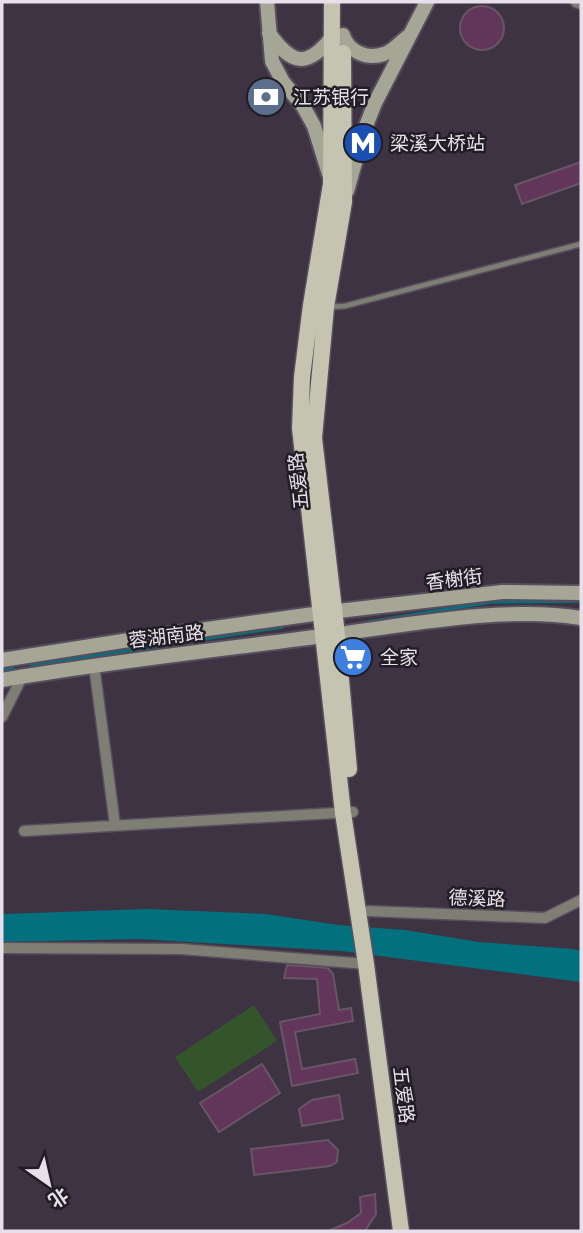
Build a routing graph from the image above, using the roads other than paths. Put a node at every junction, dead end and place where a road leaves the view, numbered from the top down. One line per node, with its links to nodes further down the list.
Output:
1 (267, 2): 7 (main road)
2 (332, 2): 9 (main road)
3 (342, 2): 9 (main road)
4 (427, 2): 8 (main road)
5 (576, 2): 6 (street)
6 (581, 4)
7 (268, 32): 9 (main road); 10 (main road)
8 (413, 32): 9 (main road); 11 (main road)
9 (338, 35): 10 (main road, 五爱路); 11 (main road, 五爱路)
10 (331, 184): 15 (main road, 五爱路)
11 (344, 202): 13 (main road, 五爱路)
12 (581, 244): 13 (lane)
13 (326, 307): 15 (main road, 五爱路)
14 (581, 593): 15 (main road, 香榭街)
15 (327, 613): 17 (main road, 五爱路); 18 (main road, 蓉湖南路)
16 (581, 618): 17 (main road, 蓉湖南路)
17 (330, 635): 20 (main road, 蓉湖南路); 24 (main road, 五爱路)
18 (20, 657): 19 (main road, 蓉湖南路); 21 (main road)
19 (2, 660)
20 (94, 665): 21 (main road, 蓉湖南路); 25 (street)
21 (22, 677): 22 (main road, 蓉湖南路); 23 (street)
22 (2, 680)
23 (2, 717)
24 (348, 813): 25 (street); 28 (main road, 五爱路)
25 (115, 825): 26 (street)
26 (24, 831)
27 (581, 901): 28 (street, 德溪路)
28 (365, 918): 30 (main road, 五爱路)
29 (2, 948): 30 (street)
30 (370, 964): 31 (main road, 五爱路); 32 (main road, 五爱路)
31 (401, 1231)
32 (410, 1231)

